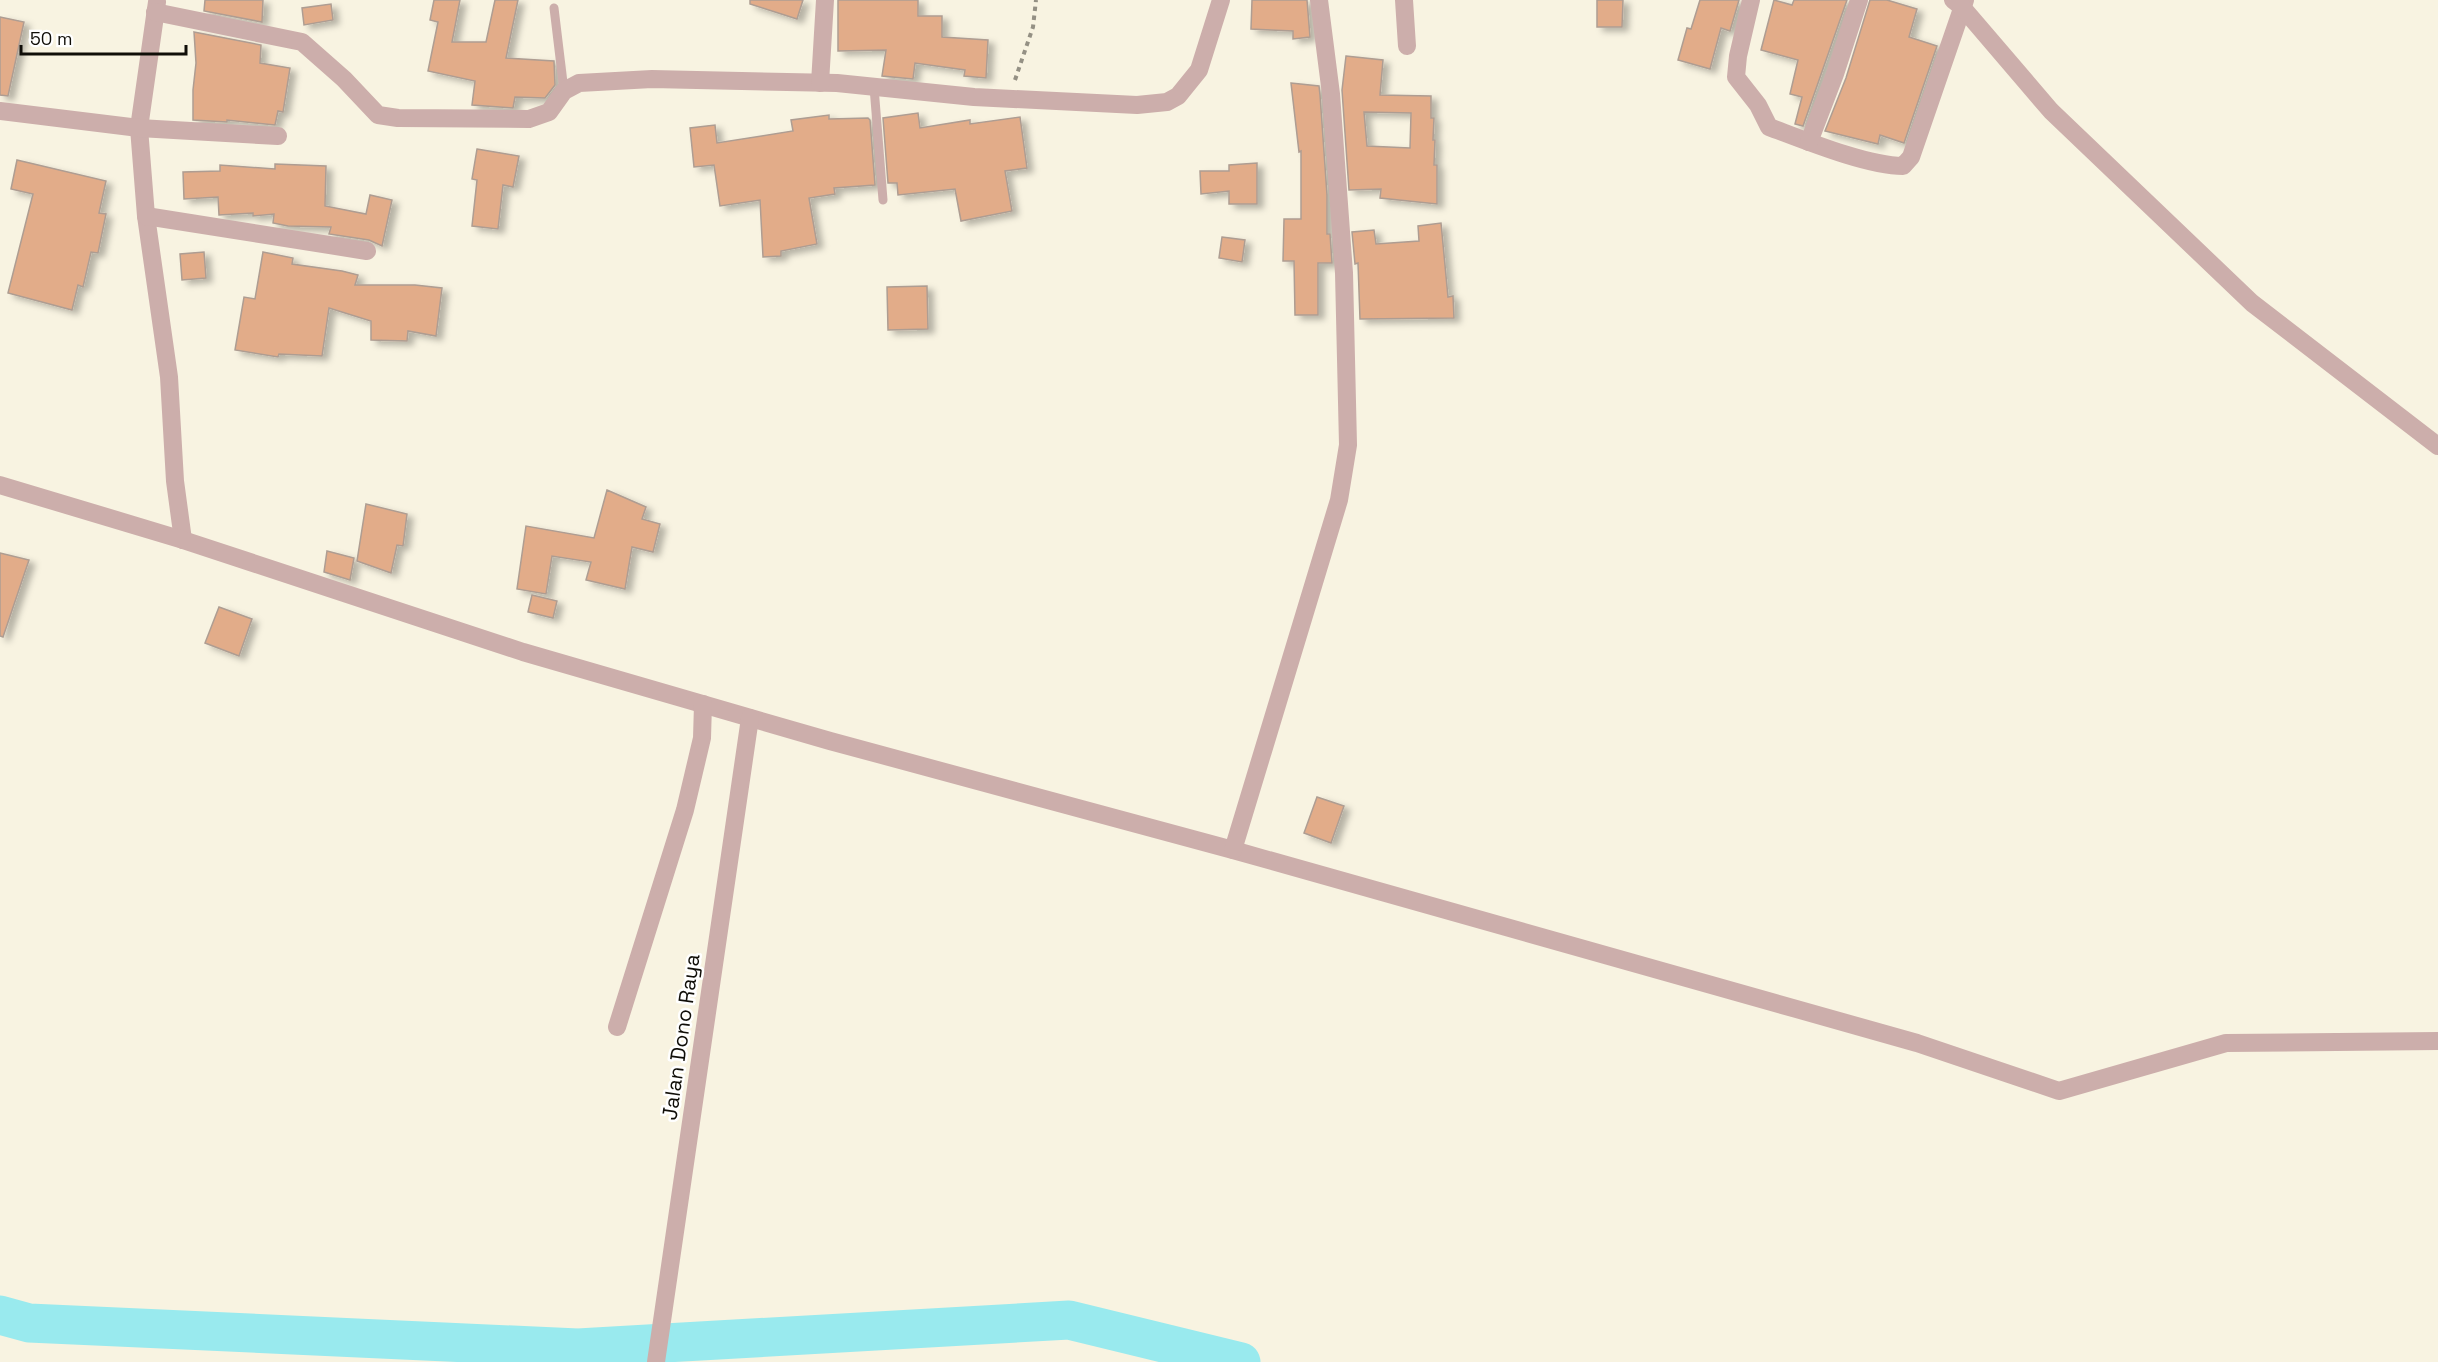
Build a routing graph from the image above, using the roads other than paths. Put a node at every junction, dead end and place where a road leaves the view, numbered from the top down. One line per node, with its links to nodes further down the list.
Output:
1 (825, 0): 11 (street)
2 (1221, 0): 12 (street)
3 (1320, 0): 26 (street)
4 (1404, 0): 10 (street)
5 (1751, 0): 17 (street)
6 (1859, 0): 17 (street)
7 (1960, 2): 17 (street); 21 (street)
8 (156, 6): 13 (street); 15 (street)
9 (554, 8): 13 (lane)
10 (1407, 46)
11 (820, 83): 12 (street); 13 (street)
12 (873, 87): 18 (lane)
13 (564, 91)
14 (0, 111): 15 (street)
15 (139, 128): 16 (street); 19 (street)
16 (278, 136)
17 (1809, 142)
18 (883, 200)
19 (146, 216): 20 (street); 23 (street)
20 (367, 251)
21 (2438, 446)
22 (0, 485): 23 (street)
23 (183, 540): 24 (street)
24 (703, 705): 25 (street); 27 (street)
25 (750, 718): 26 (street); 29 (street, Jalan Dono Raya)
26 (1233, 850): 28 (street)
27 (617, 1027)
28 (2438, 1041)
29 (656, 1362)

